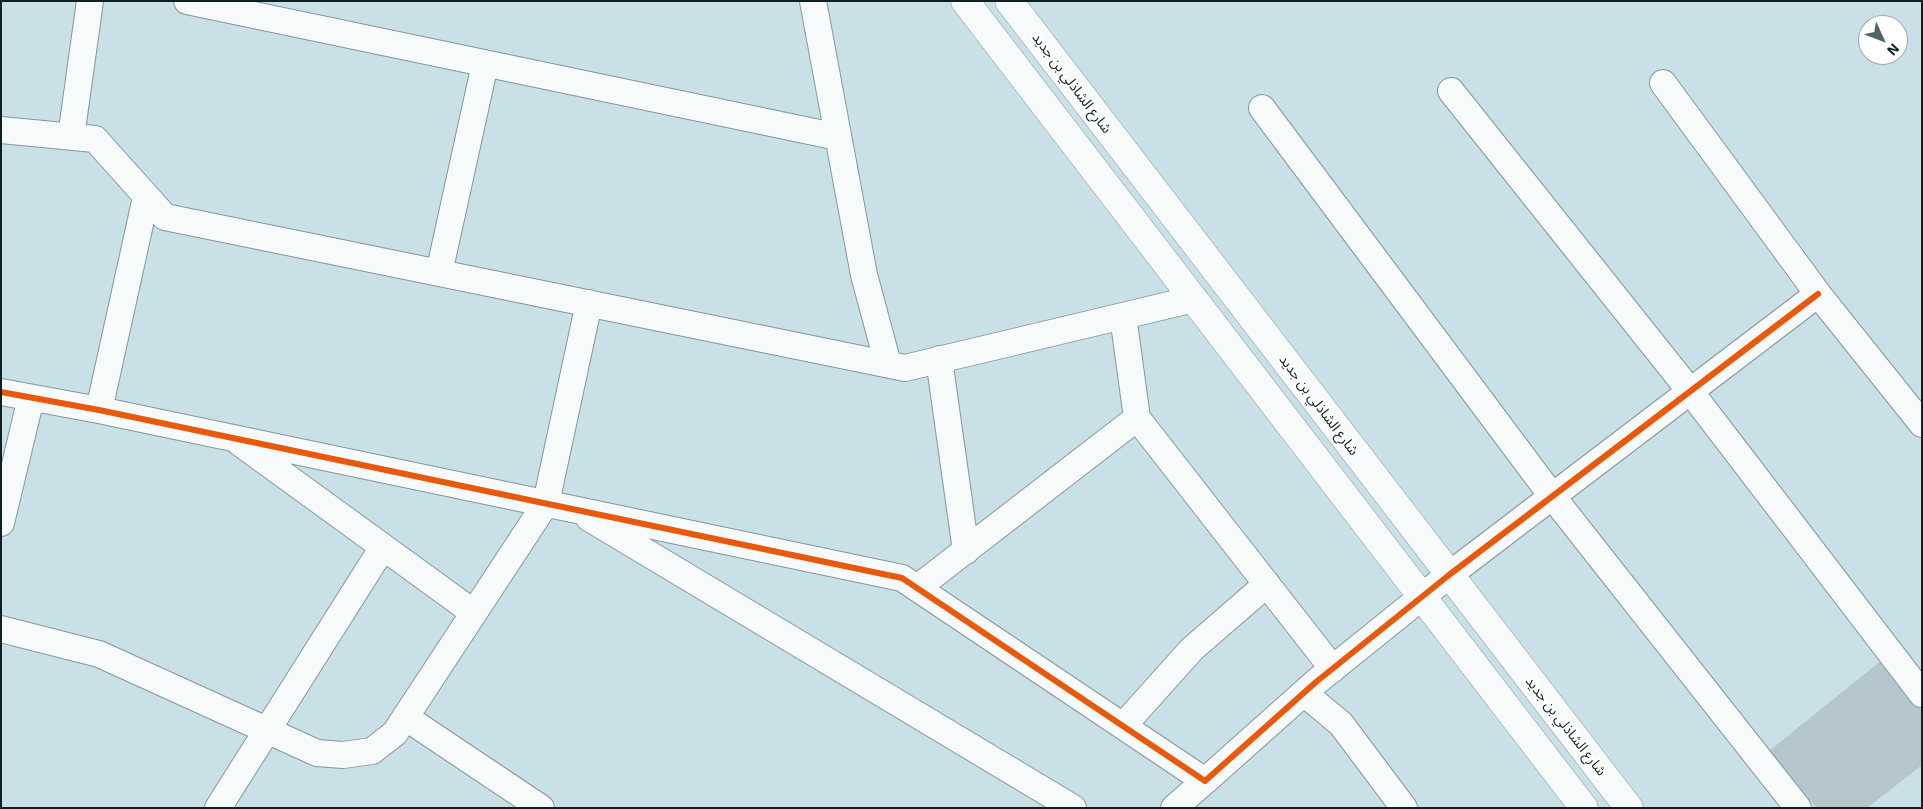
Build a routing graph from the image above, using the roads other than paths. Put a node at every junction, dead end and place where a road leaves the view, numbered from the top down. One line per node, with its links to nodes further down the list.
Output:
1 (90, 1): 11 (street)
2 (187, 1): 6 (street)
3 (812, 1): 12 (street)
4 (965, 1): 16 (main road)
5 (1009, 1): 34 (main road, شارع الشاذلي بن جديد)
6 (486, 64): 12 (street); 14 (street)
7 (1664, 83): 15 (street)
8 (1451, 91): 21 (street)
9 (1262, 108): 28 (street)
10 (1, 130): 11 (street)
11 (71, 137): 13 (street)
12 (838, 137): 20 (street)
13 (146, 196): 14 (street); 24 (street)
14 (438, 273): 17 (street)
15 (1818, 294): 21 (street); 26 (street)
16 (1194, 299): 18 (street); 37 (main road)
17 (589, 303): 20 (street); 29 (street)
18 (1123, 316): 19 (street); 25 (street)
19 (939, 360): 20 (street); 33 (street)
20 (888, 364)
21 (1690, 391): 28 (street); 42 (street)
22 (1, 392): 23 (street)
23 (31, 398): 24 (street); 31 (street)
24 (99, 410): 27 (street)
25 (1137, 418): 33 (street); 35 (street)
26 (1922, 424)
27 (234, 438): 29 (street); 32 (street)
28 (1552, 496): 34 (street); 54 (street)
29 (546, 503): 30 (street); 38 (street)
30 (573, 509): 36 (street); 49 (street)
31 (1, 523)
32 (383, 547): 38 (street); 45 (street)
33 (966, 551): 36 (street)
34 (1449, 575): 37 (street); 53 (main road, شارع الشاذلي بن جديد)
35 (1267, 584): 40 (street); 44 (street)
36 (918, 588): 44 (street)
37 (1422, 598): 40 (street); 52 (main road)
38 (474, 613): 43 (street)
39 (1, 629): 45 (street)
40 (1333, 669): 41 (street)
41 (1304, 693): 46 (street); 51 (street)
42 (1922, 694)
43 (405, 717): 45 (street); 48 (street)
44 (1123, 726): 46 (street)
45 (268, 731): 47 (street)
46 (1205, 781): 50 (street)
47 (218, 808)
48 (541, 808)
49 (1073, 808)
50 (1174, 808)
51 (1404, 808)
52 (1584, 808)
53 (1629, 808)
54 (1798, 808)

